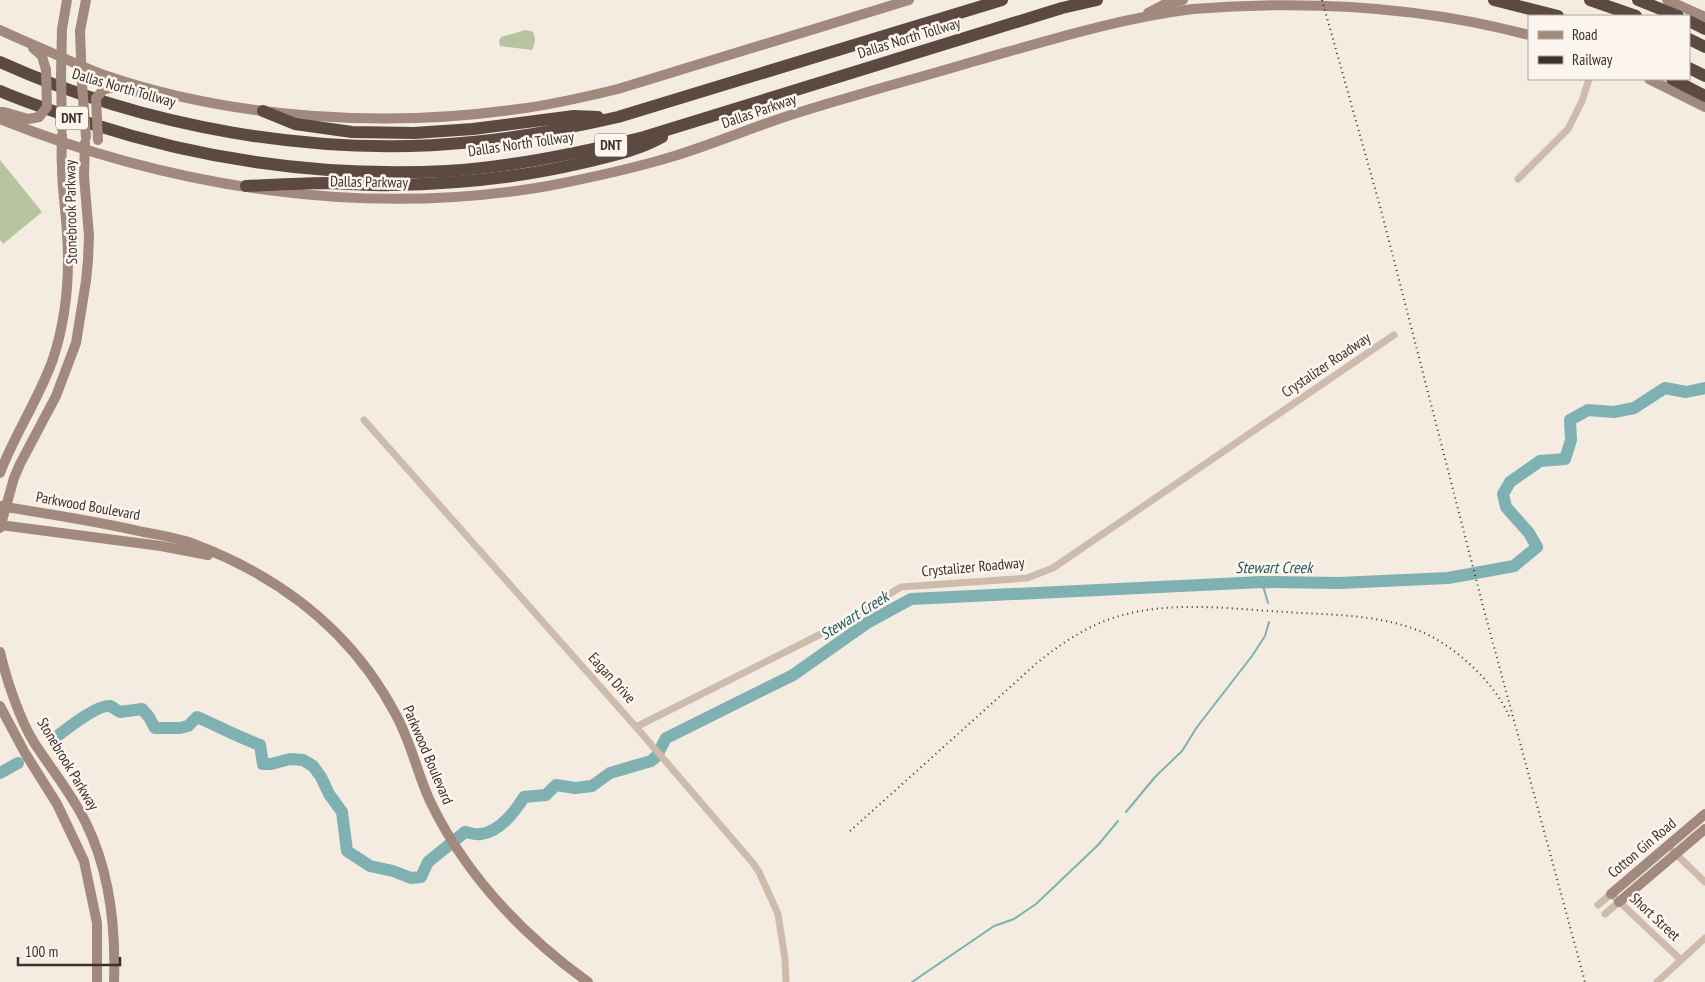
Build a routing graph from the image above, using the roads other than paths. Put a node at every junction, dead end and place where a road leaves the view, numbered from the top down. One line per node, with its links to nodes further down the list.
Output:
1 (67, 0): 26 (main road, Stonebrook Parkway)
2 (86, 0): 28 (main road, Stonebrook Parkway)
3 (909, 0): 38 (main road)
4 (1002, 0): 40 (highway, Dallas North Tollway / DNT)
5 (1097, 0): 42 (highway, Dallas North Tollway / DNT)
6 (1183, 0): 17 (main road)
7 (1494, 0): 12 (highway)
8 (1590, 0): 15 (highway)
9 (1638, 0): 16 (highway)
10 (1667, 0): 18 (main road)
11 (1378, 3): 17 (main road, Dallas Parkway); 22 (main road, Dallas Parkway)
12 (1520, 6): 13 (highway); 14 (highway)
13 (1538, 15)
14 (1554, 15)
15 (1633, 15)
16 (1676, 15)
17 (1141, 17): 47 (main road, Dallas Parkway)
18 (1705, 17)
19 (1690, 22): 20 (highway)
20 (1705, 29)
21 (0, 30): 23 (main road)
22 (1528, 35)
23 (21, 40): 26 (main road); 39 (main road, bridge)
24 (1690, 40): 25 (highway)
25 (1705, 47)
26 (61, 57): 28 (main road); 43 (main road, Stonebrook Parkway, bridge)
27 (0, 62): 40 (highway, Dallas North Tollway / DNT)
28 (81, 66): 35 (main road); 44 (main road, Stonebrook Parkway, bridge)
29 (1690, 68): 30 (highway)
30 (1705, 76)
31 (1589, 80): 46 (street)
32 (1651, 80): 37 (main road)
33 (1674, 80): 36 (highway)
34 (0, 91): 42 (highway, Dallas North Tollway / DNT)
35 (177, 96): 38 (main road); 45 (main road, bridge)
36 (1705, 96)
37 (1705, 107)
38 (263, 111): 40 (highway)
39 (0, 112)
40 (618, 117)
41 (0, 119): 43 (main road, Dallas Parkway)
42 (686, 124): 47 (highway)
43 (62, 141): 44 (main road, Dallas Parkway); 48 (main road, Stonebrook Parkway)
44 (85, 149): 45 (main road, Dallas Parkway); 49 (main road, Stonebrook Parkway)
45 (114, 158): 47 (main road, Dallas Parkway)
46 (1518, 179)
47 (246, 186)
48 (63, 320): 49 (main road); 52 (main road, Stonebrook Parkway)
49 (80, 324): 53 (main road, Stonebrook Parkway)
50 (1394, 335): 59 (street, Crystalizer Roadway)
51 (364, 420): 59 (street, Eagan Drive)
52 (0, 473)
53 (3, 507): 54 (main road, Stonebrook Parkway); 55 (main road, Parkwood Boulevard)
54 (0, 526): 55 (main road, Parkwood Boulevard)
55 (226, 558): 75 (main road, Parkwood Boulevard)
56 (0, 652): 57 (main road, Stonebrook Parkway)
57 (1, 664): 67 (main road, Stonebrook Parkway)
58 (0, 706): 68 (main road, Stonebrook Parkway)
59 (636, 727): 76 (street, Eagan Drive)
60 (1705, 814): 62 (main road, Cotton Gin Road)
61 (1705, 829): 63 (main road, Cotton Gin Road)
62 (1669, 845): 63 (street); 65 (main road, Cotton Gin Road)
63 (1676, 854): 64 (street); 66 (main road, Cotton Gin Road)
64 (1705, 882)
65 (1611, 894): 66 (street, Short Street); 69 (street, Cotton Gin Road)
66 (1619, 902): 70 (street, Cotton Gin Road); 72 (street, Short Street)
67 (110, 903): 68 (main road); 74 (main road, Stonebrook Parkway)
68 (93, 904): 73 (main road, Stonebrook Parkway)
69 (1598, 905)
70 (1605, 914)
71 (1705, 938): 72 (street)
72 (1681, 960): 77 (street)
73 (97, 982)
74 (114, 982)
75 (588, 982)
76 (786, 982)
77 (1657, 982)

